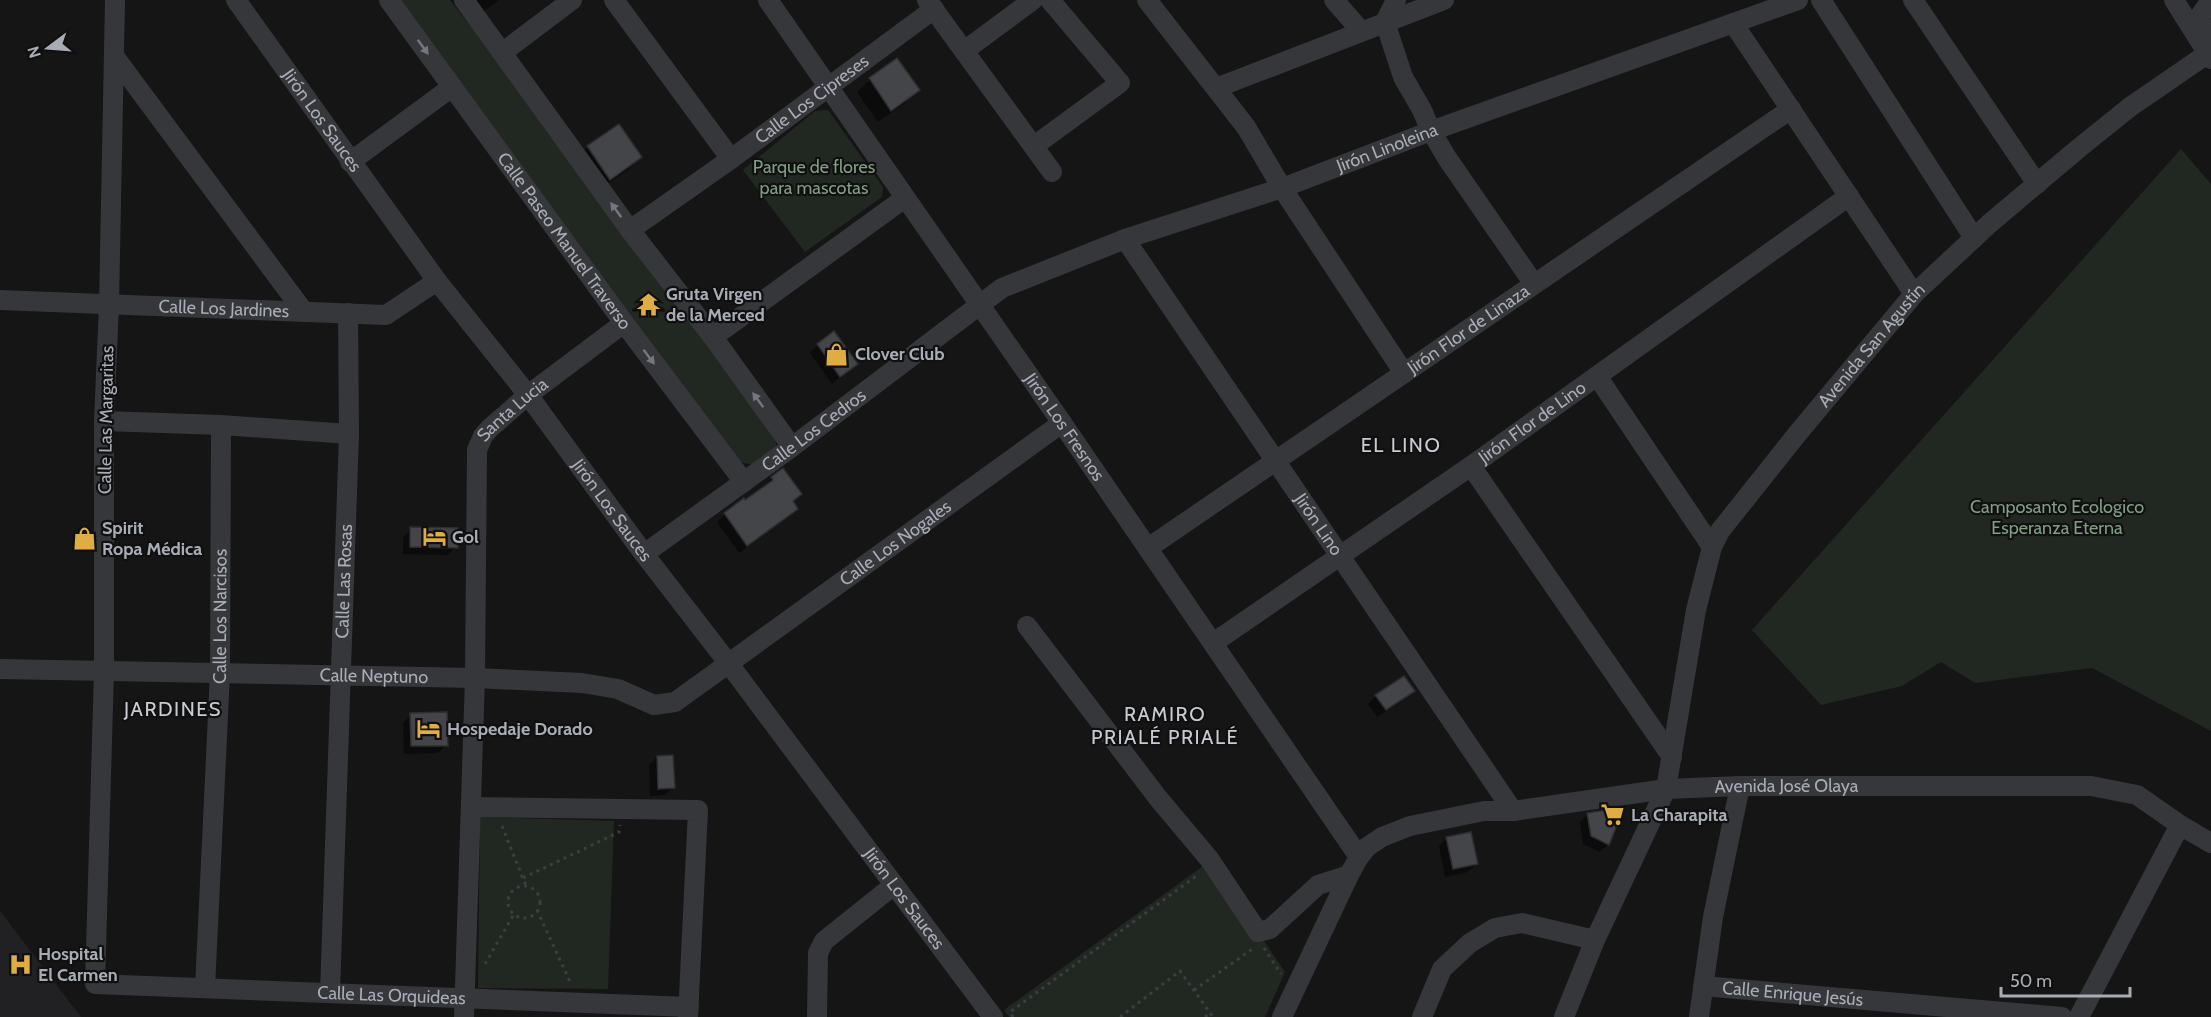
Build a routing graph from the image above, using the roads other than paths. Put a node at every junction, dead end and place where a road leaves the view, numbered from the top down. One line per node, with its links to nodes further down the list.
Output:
1 (115, 0): 25 (street, Calle Las Margaritas)
2 (236, 0): 34 (street, Jirón Los Sauces)
3 (388, 0): 28 (street, Calle Paseo Manuel Traverso, one-way to 28)
4 (464, 0): 24 (street)
5 (572, 0): 24 (street)
6 (614, 0): 33 (street)
7 (768, 0): 27 (street, Jirón Los Fresnos)
8 (1033, 0): 23 (street)
9 (1050, 0): 32 (street)
10 (1147, 0): 29 (street)
11 (1334, 0): 22 (street)
12 (1396, 0): 20 (street)
13 (1444, 0): 20 (street)
14 (1798, 0): 21 (street, Jirón Linoleina)
15 (1821, 0): 41 (street)
16 (1913, 0): 36 (street)
17 (2174, 0): 26 (street)
18 (2211, 0): 26 (street)
19 (931, 5): 23 (street); 27 (street, Calle Los Cipreses)
20 (1385, 22): 22 (street); 31 (street)
21 (1733, 23): 30 (street); 31 (street, Jirón Linoleina)
22 (1361, 31): 29 (street)
23 (964, 51): 32 (street)
24 (503, 52): 40 (street, one-way to 24)
25 (114, 56): 47 (street, Calle Las Margaritas); 49 (street)
26 (2209, 56): 36 (street, Avenida San Agustín)
27 (829, 86): 33 (street, Calle Los Cipreses); 39 (street, Jirón Los Fresnos)
28 (452, 87): 34 (street); 51 (street, Calle Paseo Manuel Traverso)
29 (1216, 88): 37 (street)
30 (1791, 109): 38 (street); 44 (street, Jirón Flor de Linaza)
31 (1431, 130): 37 (street, Jirón Linoleina); 44 (street)
32 (1034, 146): 35 (street)
33 (731, 159): 40 (street, Calle Los Cipreses)
34 (351, 162): 43 (street, Jirón Los Sauces)
35 (1052, 172)
36 (2037, 184): 41 (street, Avenida San Agustín)
37 (1282, 188): 42 (street, Jirón Linoleina); 53 (street)
38 (1849, 196): 45 (street); 54 (street, Jirón Flor de Lino)
39 (905, 198): 48 (street, Jirón Los Fresnos); 52 (street)
40 (630, 230): 52 (street)
41 (1974, 238): 45 (street, Avenida San Agustín)
42 (1125, 239): 48 (street, Jirón Linoleina); 61 (street, Jirón Lino)
43 (437, 281): 50 (street, Calle Los Jardines); 55 (street, Jirón Los Sauces)
44 (1534, 284): 53 (street, Jirón Flor de Linaza)
45 (1914, 294): 64 (street, Avenida San Agustín)
46 (0, 300): 47 (street, Calle Los Jardines)
47 (109, 305): 49 (street, Calle Los Jardines); 56 (street, Calle Las Margaritas)
48 (981, 305): 57 (street, Jirón Los Fresnos); 60 (street, Calle Los Cedros)
49 (304, 312): 50 (street, Calle Los Jardines)
50 (348, 313): 59 (street, Calle Las Rosas)
51 (624, 323): 55 (street, Santa Lucia); 63 (street, Calle Paseo Manuel Traverso, one-way to 63)
52 (713, 337): 60 (street, one-way to 52)
53 (1404, 373): 61 (street, Jirón Flor de Linaza)
54 (1597, 376): 62 (street, Jirón Flor de Lino); 64 (street)
55 (528, 395): 66 (street, Jirón Los Sauces); 75 (street, Santa Lucia)
56 (104, 421): 58 (street); 72 (street, Calle Las Margaritas)
57 (1062, 423): 65 (street, Jirón Los Fresnos); 70 (street, Calle Los Nogales)
58 (221, 425): 59 (street); 73 (street, Calle Los Narcisos)
59 (349, 434): 74 (street, Calle Las Rosas)
60 (792, 447): 63 (street, Calle Los Cedros)
61 (1276, 460): 65 (street, Jirón Flor de Linaza); 67 (street, Jirón Lino)
62 (1471, 466): 67 (street, Jirón Flor de Lino); 76 (street)
63 (744, 482): 66 (street, Calle Los Cedros)
64 (1712, 547): 76 (street, Avenida San Agustín)
65 (1148, 548): 69 (street, Jirón Los Fresnos)
66 (644, 554): 70 (street, Jirón Los Sauces)
67 (1340, 555): 69 (street, Jirón Flor de Lino); 80 (street, Jirón Lino)
68 (1027, 626): 84 (street)
69 (1212, 643): 83 (street, Jirón Los Fresnos)
70 (729, 664): 75 (street, Calle Neptuno); 85 (street, Jirón Los Sauces)
71 (0, 669): 72 (street, Calle Neptuno)
72 (104, 671): 73 (street, Calle Neptuno); 87 (street, Calle Las Margaritas)
73 (220, 673): 74 (street, Calle Neptuno); 89 (street, Calle Los Narcisos)
74 (342, 676): 75 (street, Calle Neptuno); 90 (street, Calle Las Rosas)
75 (475, 678): 79 (street, Santa Lucia)
76 (1672, 757): 78 (street, Avenida San Agustín)
77 (1740, 786): 78 (street, Avenida José Olaya); 81 (street, Avenida José Olaya); 88 (street)
78 (1666, 789): 80 (street, Avenida José Olaya); 86 (street, Avenida San Agustín)
79 (471, 807): 92 (street, Santa Lucia); 93 (street)
80 (1512, 811): 83 (street, Avenida José Olaya)
81 (2180, 825): 82 (street, Avenida José Olaya); 102 (street)
82 (2211, 843)
83 (1359, 857): 84 (street)
84 (1349, 876): 96 (street)
85 (894, 885): 94 (street); 95 (street, Jirón Los Sauces)
86 (1595, 940): 97 (street); 98 (street, Avenida San Agustín)
87 (95, 984): 89 (street, Calle Las Orquideas)
88 (1703, 986): 91 (street, Calle Enrique Jesús); 99 (street)
89 (205, 988): 90 (street, Calle Las Orquideas)
90 (330, 993): 92 (street, Calle Las Orquideas)
91 (1843, 998): 100 (street); 101 (street, Calle Enrique Jesús)
92 (464, 1008): 93 (street, Calle Las Orquideas)
93 (689, 1012)
94 (817, 1017)
95 (993, 1017)
96 (1282, 1017)
97 (1422, 1017)
98 (1564, 1017)
99 (1699, 1017)
100 (1838, 1017)
101 (2062, 1017)
102 (2079, 1017)

